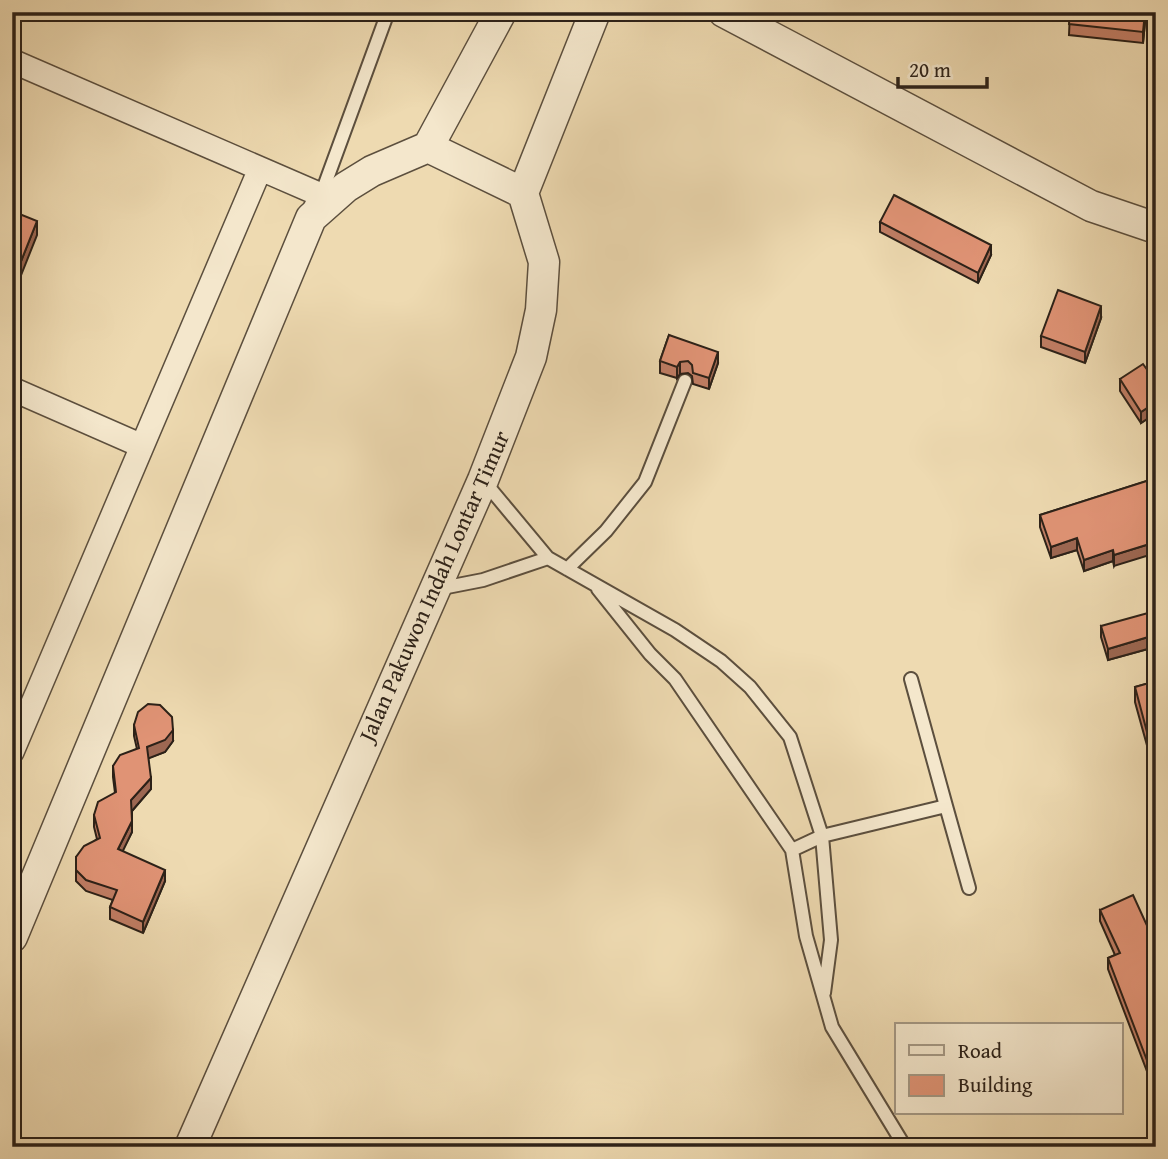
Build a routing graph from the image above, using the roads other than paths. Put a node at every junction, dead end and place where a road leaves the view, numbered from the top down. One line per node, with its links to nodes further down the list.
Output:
1 (388, 12): 10 (lane)
2 (501, 12): 7 (street)
3 (595, 12): 9 (street)
4 (698, 12): 5 (street)
5 (731, 16): 11 (street)
6 (12, 61): 8 (street)
7 (428, 147): 9 (street); 10 (street)
8 (260, 169): 10 (street); 14 (street)
9 (523, 193): 15 (street, Jalan Pakuwon Indah Lontar Timur)
10 (316, 206): 27 (street)
11 (1156, 228)
12 (685, 382): 17 (lane)
13 (12, 389): 14 (street)
14 (142, 446): 21 (street)
15 (483, 480): 16 (lane); 19 (street, Jalan Pakuwon Indah Lontar Timur)
16 (548, 558): 17 (lane); 19 (lane)
17 (567, 569): 18 (lane)
18 (594, 583): 24 (lane); 25 (lane)
19 (432, 590): 29 (street, Jalan Pakuwon Indah Lontar Timur)
20 (911, 679): 23 (lane)
21 (19, 719): 22 (street)
22 (12, 752)
23 (946, 806): 24 (lane); 26 (lane)
24 (822, 836): 25 (lane); 28 (lane)
25 (792, 850): 28 (lane)
26 (970, 888)
27 (12, 937)
28 (824, 993): 30 (lane)
29 (190, 1147)
30 (905, 1147)

